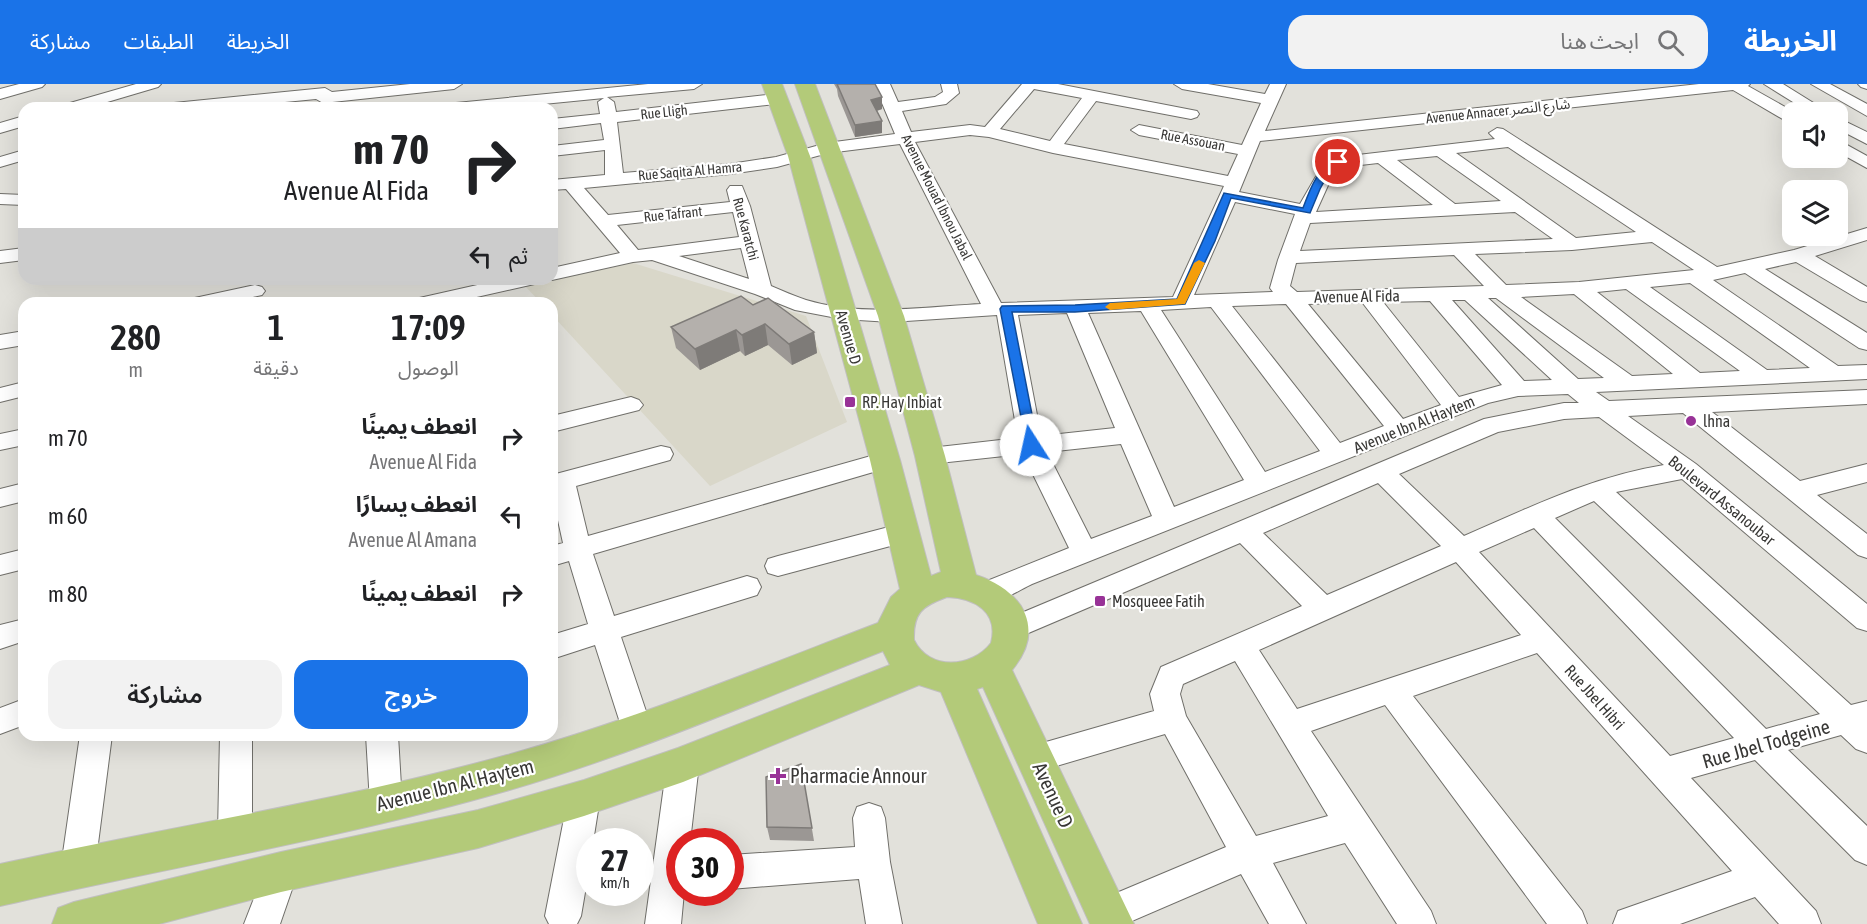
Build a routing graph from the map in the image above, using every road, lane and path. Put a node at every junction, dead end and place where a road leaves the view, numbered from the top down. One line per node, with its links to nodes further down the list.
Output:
1 (37, 84): 20 (street)
2 (86, 84): 23 (street)
3 (153, 84): 23 (street)
4 (252, 84): 26 (street)
5 (454, 84): 21 (street)
6 (694, 84): 16 (street)
7 (805, 84): 52 (main road)
8 (882, 84): 31 (street, Avenue Mouad Ibnou Jabal)
9 (950, 84): 31 (street)
10 (1032, 84): 22 (street); 45 (street)
11 (1182, 84): 17 (street)
12 (1735, 84): 13 (street, Avenue Annacer شارع النصر); 33 (street); 42 (street, Avenue Annacer شارع النصر)
13 (1742, 84)
14 (1772, 84): 29 (street)
15 (1819, 84): 32 (street)
16 (604, 88): 28 (street); 35 (street)
17 (1205, 89): 19 (street); 34 (street)
18 (774, 92): 35 (street, Rue Lligh); 57 (main road, Avenue D)
19 (1274, 92): 51 (street)
20 (0, 94)
21 (324, 96): 27 (street)
22 (1091, 96): 30 (street); 53 (street)
23 (100, 99): 24 (street); 25 (street)
24 (90, 102)
25 (105, 102)
26 (242, 102)
27 (268, 102)
28 (500, 102)
29 (1803, 102)
30 (1154, 107): 34 (street); 41 (street)
31 (893, 108): 47 (street, Avenue Mouad Ibnou Jabal)
32 (1867, 111)
33 (1782, 112)
34 (1191, 114): 46 (street)
35 (610, 118): 37 (street, Rue Lligh); 50 (street)
36 (18, 123): 38 (street)
37 (558, 123)
38 (0, 128)
39 (1848, 128): 40 (street)
40 (1867, 128)
41 (1139, 130): 46 (street, Rue Assouan); 61 (street)
42 (1324, 130): 51 (street, Avenue Annacer شارع النصر); 60 (street)
43 (1494, 131): 49 (street)
44 (1848, 131): 48 (street)
45 (989, 132): 47 (street, Rue Saqita Al Hamra); 53 (street, Rue Saqita Al Hamra)
46 (1178, 137): 51 (street, Rue Assouan)
47 (905, 138): 52 (street, Rue Saqita Al Hamra); 106 (street, Avenue Mouad Ibnou Jabal)
48 (1867, 140)
49 (1510, 142): 54 (street); 75 (street)
50 (613, 144): 55 (street); 65 (street)
51 (1251, 144): 67 (street)
52 (827, 148): 57 (street, Rue Saqita Al Hamra); 108 (main road)
53 (1053, 148): 61 (street, Rue Saqita Al Hamra)
54 (1439, 149): 58 (street); 71 (street)
55 (558, 150)
56 (1848, 151): 63 (street)
57 (798, 156): 64 (street, Rue Saqita Al Hamra); 107 (main road, Avenue D)
58 (1380, 156): 60 (street); 72 (street)
59 (18, 157): 62 (street)
60 (1352, 159): 73 (street)
61 (1116, 161): 67 (street, Rue Saqita Al Hamra)
62 (0, 162)
63 (1867, 163)
64 (730, 169): 65 (street, Rue Saqita Al Hamra); 70 (street, Rue Karatchi)
65 (614, 178): 66 (street, Rue Saqita Al Hamra)
66 (561, 184): 74 (street)
67 (1230, 188): 73 (street, Rue Saqita Al Hamra); 103 (street)
68 (0, 199): 69 (street)
69 (18, 200)
70 (741, 206): 74 (street, Rue Tafrant); 77 (street, Rue Karatchi)
71 (1517, 206): 72 (street, Rue Saqita Al Hamra); 78 (street)
72 (1451, 210): 73 (street, Rue Saqita Al Hamra)
73 (1305, 215): 85 (street)
74 (606, 221): 82 (street)
75 (1654, 236): 78 (street); 88 (street)
76 (1858, 237): 80 (street); 83 (street, Avenue Al Fida)
77 (749, 241): 82 (street); 92 (street, Rue Karatchi)
78 (1572, 244): 79 (street)
79 (1459, 249): 85 (street); 94 (street)
80 (1867, 250)
81 (18, 255): 84 (street)
82 (643, 255): 87 (street); 92 (street, Avenue Al Fida)
83 (1799, 255): 86 (street, Avenue Al Fida); 97 (street)
84 (0, 257)
85 (1290, 257): 101 (street)
86 (1749, 267): 88 (street, Avenue Al Fida); 111 (street)
87 (558, 273)
88 (1704, 276): 89 (street, Avenue Al Fida); 113 (street)
89 (1631, 283): 91 (street, Avenue Al Fida); 114 (street)
90 (514, 285): 99 (street)
91 (1579, 288): 94 (street, Avenue Al Fida); 115 (street)
92 (762, 290): 107 (street, Avenue Al Fida)
93 (255, 291): 98 (street)
94 (1501, 292): 95 (street, Avenue Al Fida); 116 (street)
95 (1470, 293): 96 (street, Avenue Al Fida); 117 (street, Boulevard Assanoubar)
96 (1435, 294): 100 (street, Avenue Al Fida); 118 (street)
97 (1867, 296)
98 (226, 297)
99 (478, 297)
100 (1368, 297): 101 (street, Avenue Al Fida); 124 (street)
101 (1292, 298): 102 (street, Avenue Al Fida); 127 (street)
102 (1216, 300): 103 (street, Avenue Al Fida); 133 (street)
103 (1182, 302): 104 (street, Avenue Al Fida)
104 (1147, 305): 105 (street, Avenue Al Fida); 140 (street)
105 (1075, 308): 106 (street, Avenue Al Fida); 128 (street)
106 (1000, 309): 108 (street, Avenue Al Fida); 131 (street, Avenue Mouad Ibnou Jabal)
107 (842, 313): 108 (street, Avenue Al Fida); 135 (main road, Avenue D)
108 (891, 316): 134 (main road)
109 (18, 339): 110 (street)
110 (0, 342)
111 (1867, 343)
112 (1867, 372): 113 (street, Avenue Ibn Al Haytem)
113 (1833, 373): 114 (street, Avenue Ibn Al Haytem)
114 (1764, 378): 115 (street, Avenue Ibn Al Haytem)
115 (1693, 379): 116 (street, Avenue Ibn Al Haytem)
116 (1628, 384): 117 (street, Avenue Ibn Al Haytem)
117 (1572, 386): 118 (street, Avenue Ibn Al Haytem); 125 (street, Boulevard Assanoubar)
118 (1518, 389): 124 (street, Avenue Ibn Al Haytem)
119 (18, 390): 120 (street)
120 (0, 395)
121 (1867, 397): 123 (street, Avenue Ibn Al Haytem)
122 (631, 405): 126 (street)
123 (1688, 405): 125 (street, Avenue Ibn Al Haytem); 142 (street)
124 (1454, 406): 127 (street, Avenue Ibn Al Haytem)
125 (1604, 409): 136 (street, Boulevard Assanoubar); 137 (street, Avenue Ibn Al Haytem)
126 (558, 423)
127 (1398, 428): 133 (street, Avenue Ibn Al Haytem)
128 (1128, 435): 131 (street); 147 (street)
129 (18, 438): 130 (street)
130 (0, 442)
131 (1031, 445): 134 (street); 153 (street, Avenue Mouad Ibnou Jabal)
132 (661, 454): 139 (street)
133 (1336, 455): 140 (street, Avenue Ibn Al Haytem)
134 (930, 456): 158 (main road)
135 (885, 460): 149 (main road, Avenue D); 152 (street)
136 (1687, 470): 141 (street); 161 (street, Boulevard Assanoubar)
137 (1383, 472): 148 (street, Avenue Ibn Al Haytem); 151 (street, Rue Jbel Hibri)
138 (1867, 473): 142 (street)
139 (558, 483)
140 (1260, 485): 147 (street, Avenue Ibn Al Haytem)
141 (1597, 489): 146 (street); 177 (street)
142 (1796, 491): 150 (street)
143 (558, 492): 152 (street)
144 (18, 494): 145 (street)
145 (0, 498)
146 (1537, 515): 151 (street); 182 (street)
147 (1167, 522): 153 (street, Avenue Ibn Al Haytem)
148 (1243, 530): 160 (street); 163 (street, Avenue Ibn Al Haytem)
149 (904, 533): 156 (street); 159 (main road, Avenue D)
150 (1864, 542)
151 (1459, 548): 160 (street); 167 (street, Rue Jbel Hibri)
152 (565, 552): 162 (street)
153 (1085, 553): 158 (street, Avenue Ibn Al Haytem)
154 (18, 560): 155 (street)
155 (0, 565)
156 (778, 566)
157 (747, 587): 162 (street)
158 (974, 588): 159 (main road); 163 (main road)
159 (918, 592): 165 (main road)
160 (1323, 609): 169 (street)
161 (1867, 620)
162 (606, 629): 168 (street); 178 (street)
163 (1012, 629): 170 (main road)
164 (18, 632): 166 (street)
165 (894, 632): 171 (main road); 178 (main road, Avenue Ibn Al Haytem)
166 (0, 637)
167 (1542, 639): 172 (street); 185 (street, Rue Jbel Hibri)
168 (558, 645)
169 (1241, 646): 174 (street); 176 (street)
170 (992, 667): 171 (main road); 183 (main road, Avenue D)
171 (936, 674): 184 (main road); 207 (main road)
172 (1392, 691): 176 (street); 210 (street)
173 (18, 714): 175 (street)
174 (1172, 719): 183 (street); 193 (street)
175 (0, 721)
176 (1290, 725): 189 (street)
177 (1860, 725): 182 (street, Rue Jbel Todgeine)
178 (638, 732): 187 (main road, Avenue Ibn Al Haytem)
179 (95, 741): 195 (street)
180 (236, 741): 191 (street)
181 (382, 741): 187 (street)
182 (1761, 745): 185 (street, Rue Jbel Todgeine); 192 (street)
183 (1036, 758): 202 (main road, Avenue D)
184 (682, 764): 186 (main road); 190 (street)
185 (1664, 772): 198 (street, Rue Jbel Hibri)
186 (585, 798): 197 (main road); 201 (street)
187 (387, 803): 191 (main road, Avenue Ibn Al Haytem)
188 (869, 818): 194 (street)
189 (1352, 825): 193 (street); 209 (street)
190 (677, 828)
191 (235, 833): 195 (main road, Avenue Ibn Al Haytem)
192 (1867, 849)
193 (1249, 854): 202 (street); 208 (street)
194 (873, 862): 196 (street); 206 (street)
195 (78, 867): 199 (main road, Avenue Ibn Al Haytem)
196 (744, 871)
197 (281, 872): 203 (main road); 204 (street)
198 (1761, 878): 211 (street); 212 (street, Rue Jbel Hibri)
199 (0, 885)
200 (667, 906): 205 (street)
201 (563, 916)
202 (1110, 919)
203 (74, 924)
204 (262, 924)
205 (663, 924)
206 (884, 924)
207 (1060, 924)
208 (1288, 924)
209 (1418, 924)
210 (1569, 924)
211 (1631, 924)
212 (1803, 924)

